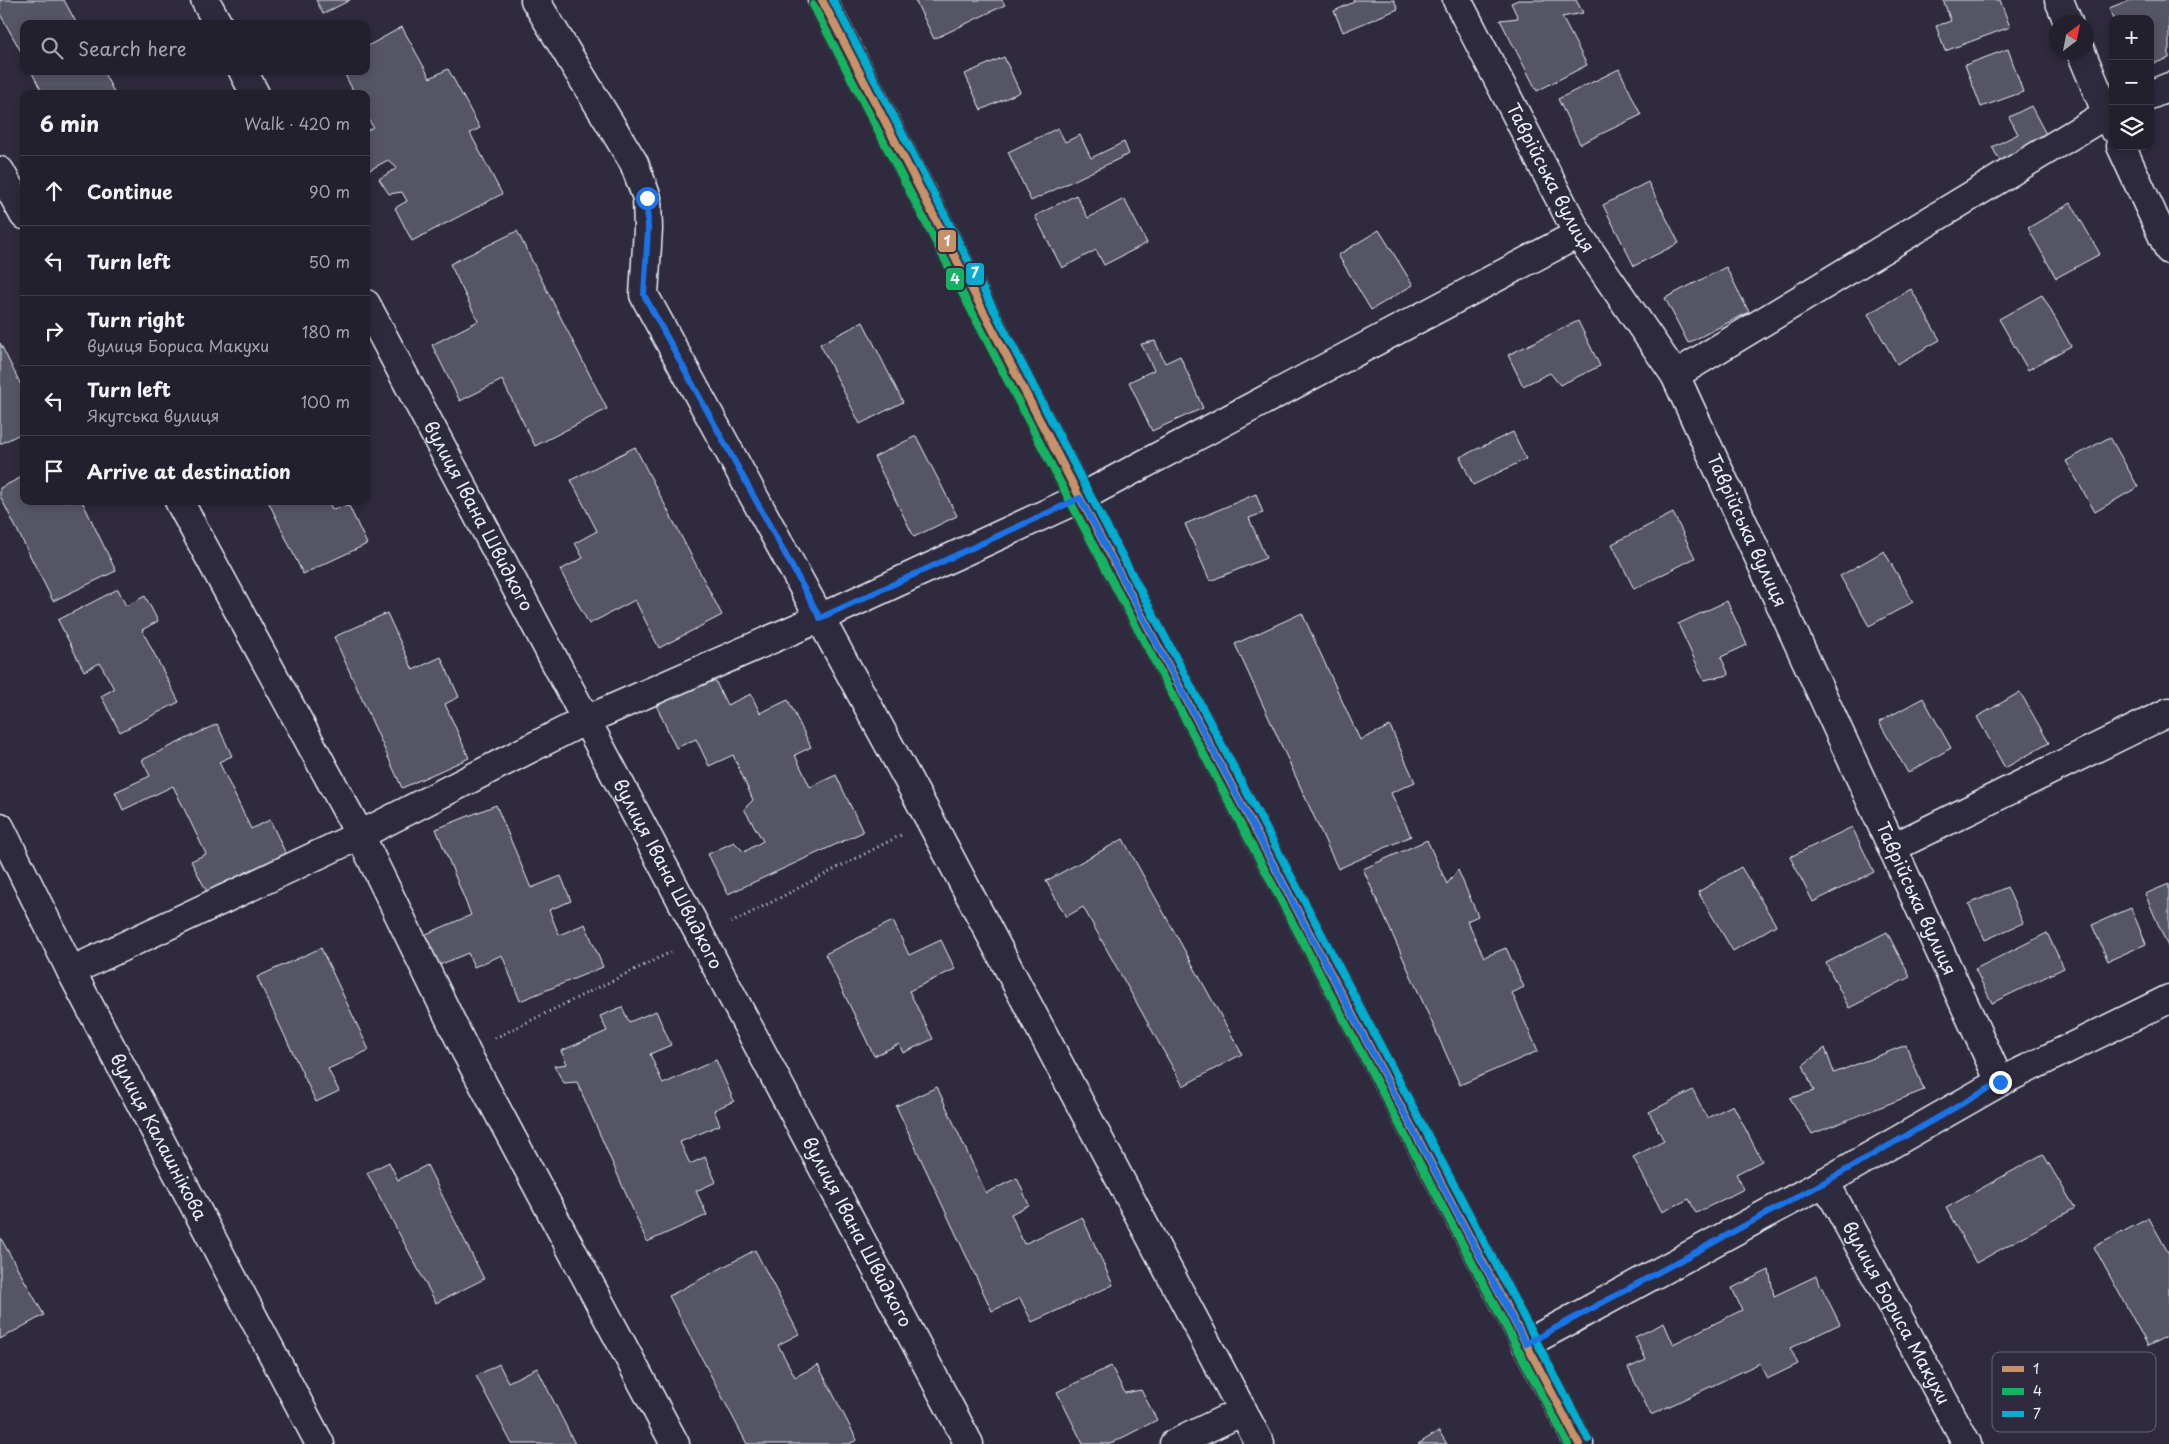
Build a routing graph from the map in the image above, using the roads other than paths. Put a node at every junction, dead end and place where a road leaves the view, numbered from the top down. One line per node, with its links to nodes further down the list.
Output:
1 (206, 0): 7 (street)
2 (535, 0): 24 (street)
3 (822, 0): 22 (street)
4 (1457, 0): 18 (street, Таврійська вулиця)
5 (2058, 0): 6 (street)
6 (2065, 15)
7 (216, 20)
8 (2085, 60): 13 (street)
9 (245, 75): 11 (street)
10 (2169, 87): 12 (street)
11 (253, 90)
12 (2154, 93)
13 (2109, 115)
14 (2109, 118): 21 (street)
15 (2123, 150): 19 (street)
16 (0, 171): 17 (street)
17 (20, 207)
18 (1578, 234): 21 (street, Таврійська вулиця); 22 (street)
19 (2169, 250)
20 (370, 312): 26 (street, вулиця Івана Швидкого)
21 (1675, 375): 29 (street, Таврійська вулиця)
22 (1080, 498): 24 (street); 34 (street)
23 (181, 505): 28 (street)
24 (820, 618): 26 (street); 35 (street)
25 (2169, 712): 29 (street)
26 (586, 720): 28 (street); 38 (street, вулиця Івана Швидкого)
27 (0, 827): 30 (street, вулиця Калашнікова)
28 (360, 835): 30 (street); 37 (street)
29 (1892, 848): 32 (street, Таврійська вулиця)
30 (71, 971): 36 (street, вулиця Калашнікова)
31 (2169, 999): 32 (street)
32 (2000, 1082): 33 (street)
33 (1825, 1182): 34 (street); 42 (street, вулиця Бориса Макухи)
34 (1526, 1344): 41 (street)
35 (1242, 1411): 39 (street); 40 (street)
36 (320, 1444)
37 (675, 1444)
38 (969, 1444)
39 (1174, 1444)
40 (1260, 1444)
41 (1579, 1444)
42 (1967, 1444)

